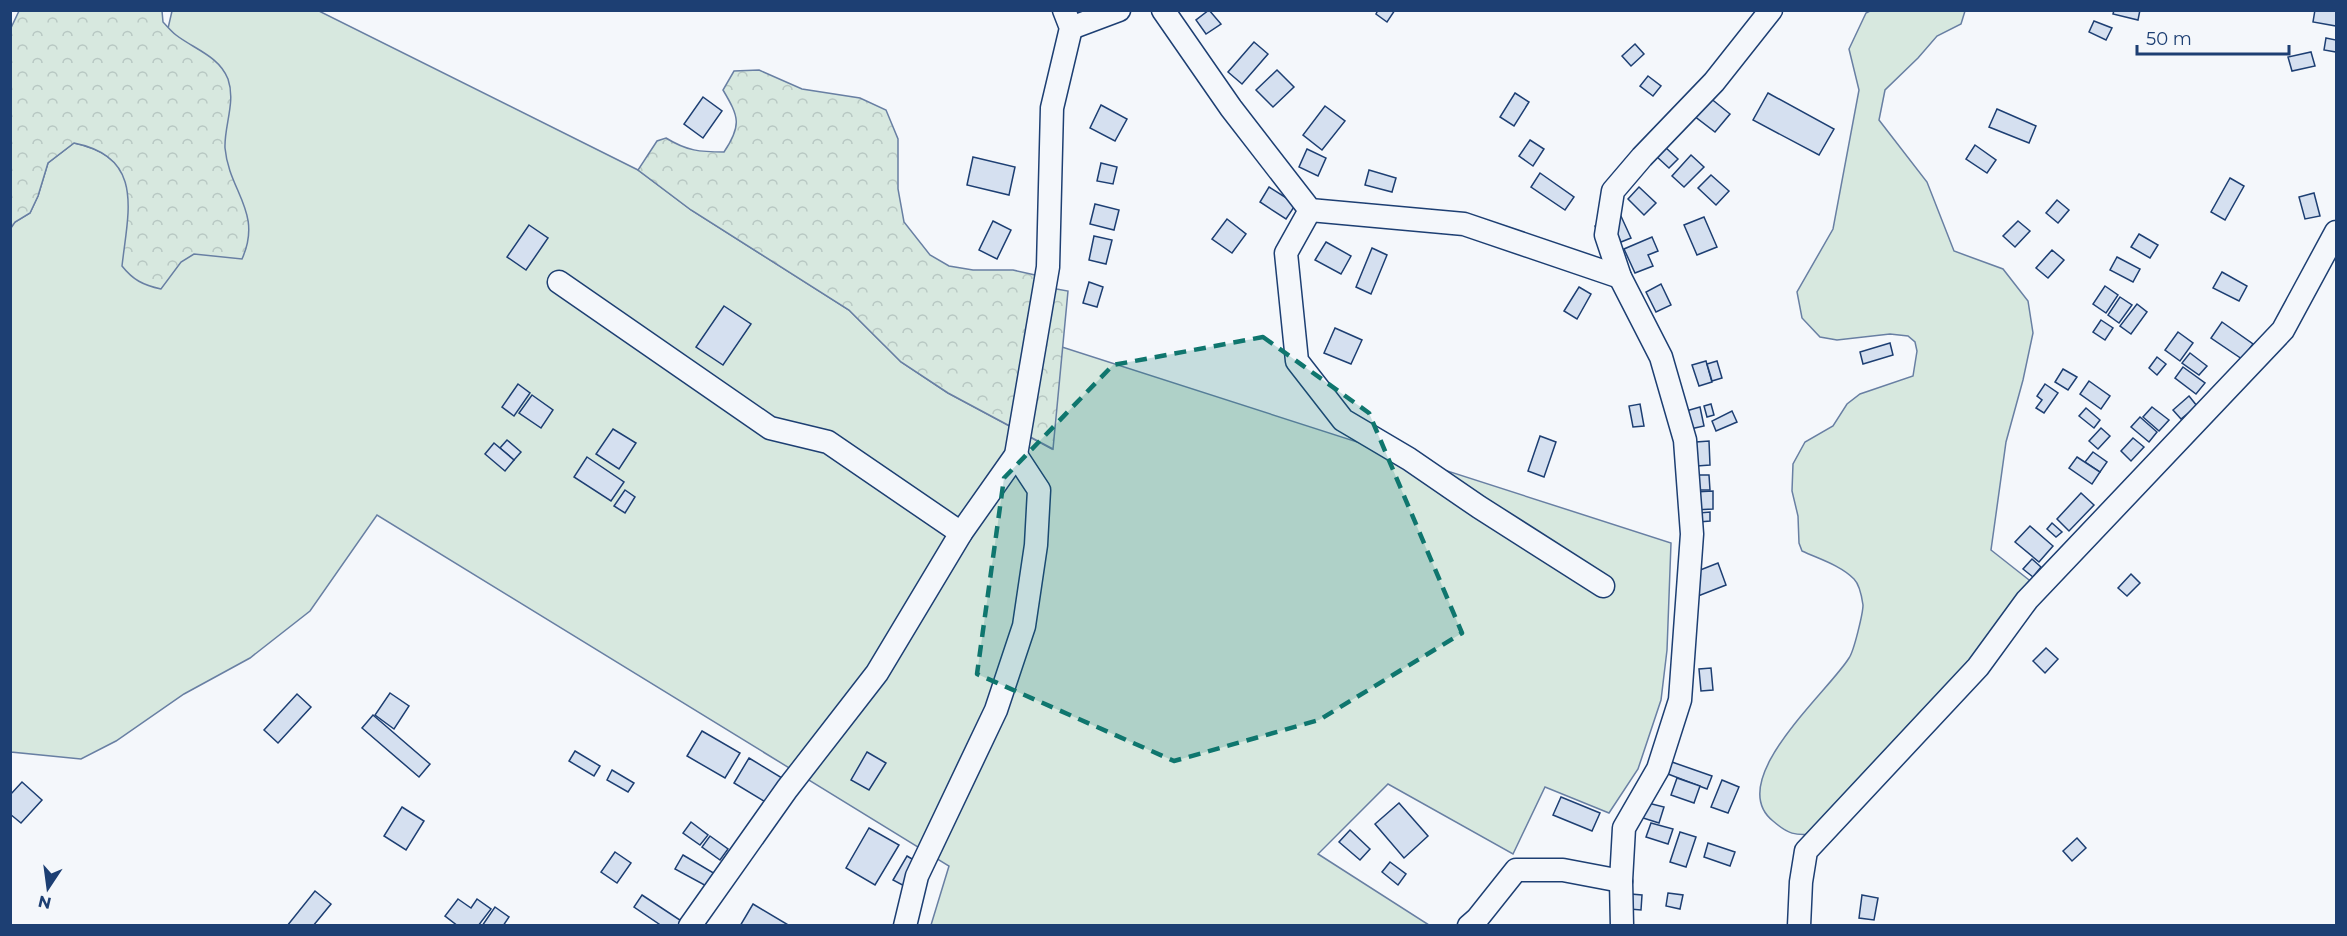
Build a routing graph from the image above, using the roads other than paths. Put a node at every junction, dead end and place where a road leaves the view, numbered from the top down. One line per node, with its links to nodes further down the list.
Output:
1 (1119, 10): 4 (street)
2 (1163, 10): 5 (street)
3 (1770, 10): 7 (street)
4 (1067, 19): 9 (street)
5 (1310, 210): 7 (street); 11 (street)
6 (2337, 232): 17 (street)
7 (1620, 277): 12 (street)
8 (559, 282): 10 (street)
9 (1016, 455): 10 (street); 14 (street)
10 (961, 533): 13 (street)
11 (1603, 586)
12 (1621, 881): 15 (street); 16 (street)
13 (690, 926)
14 (905, 926)
15 (1469, 926)
16 (1622, 926)
17 (1799, 926)

